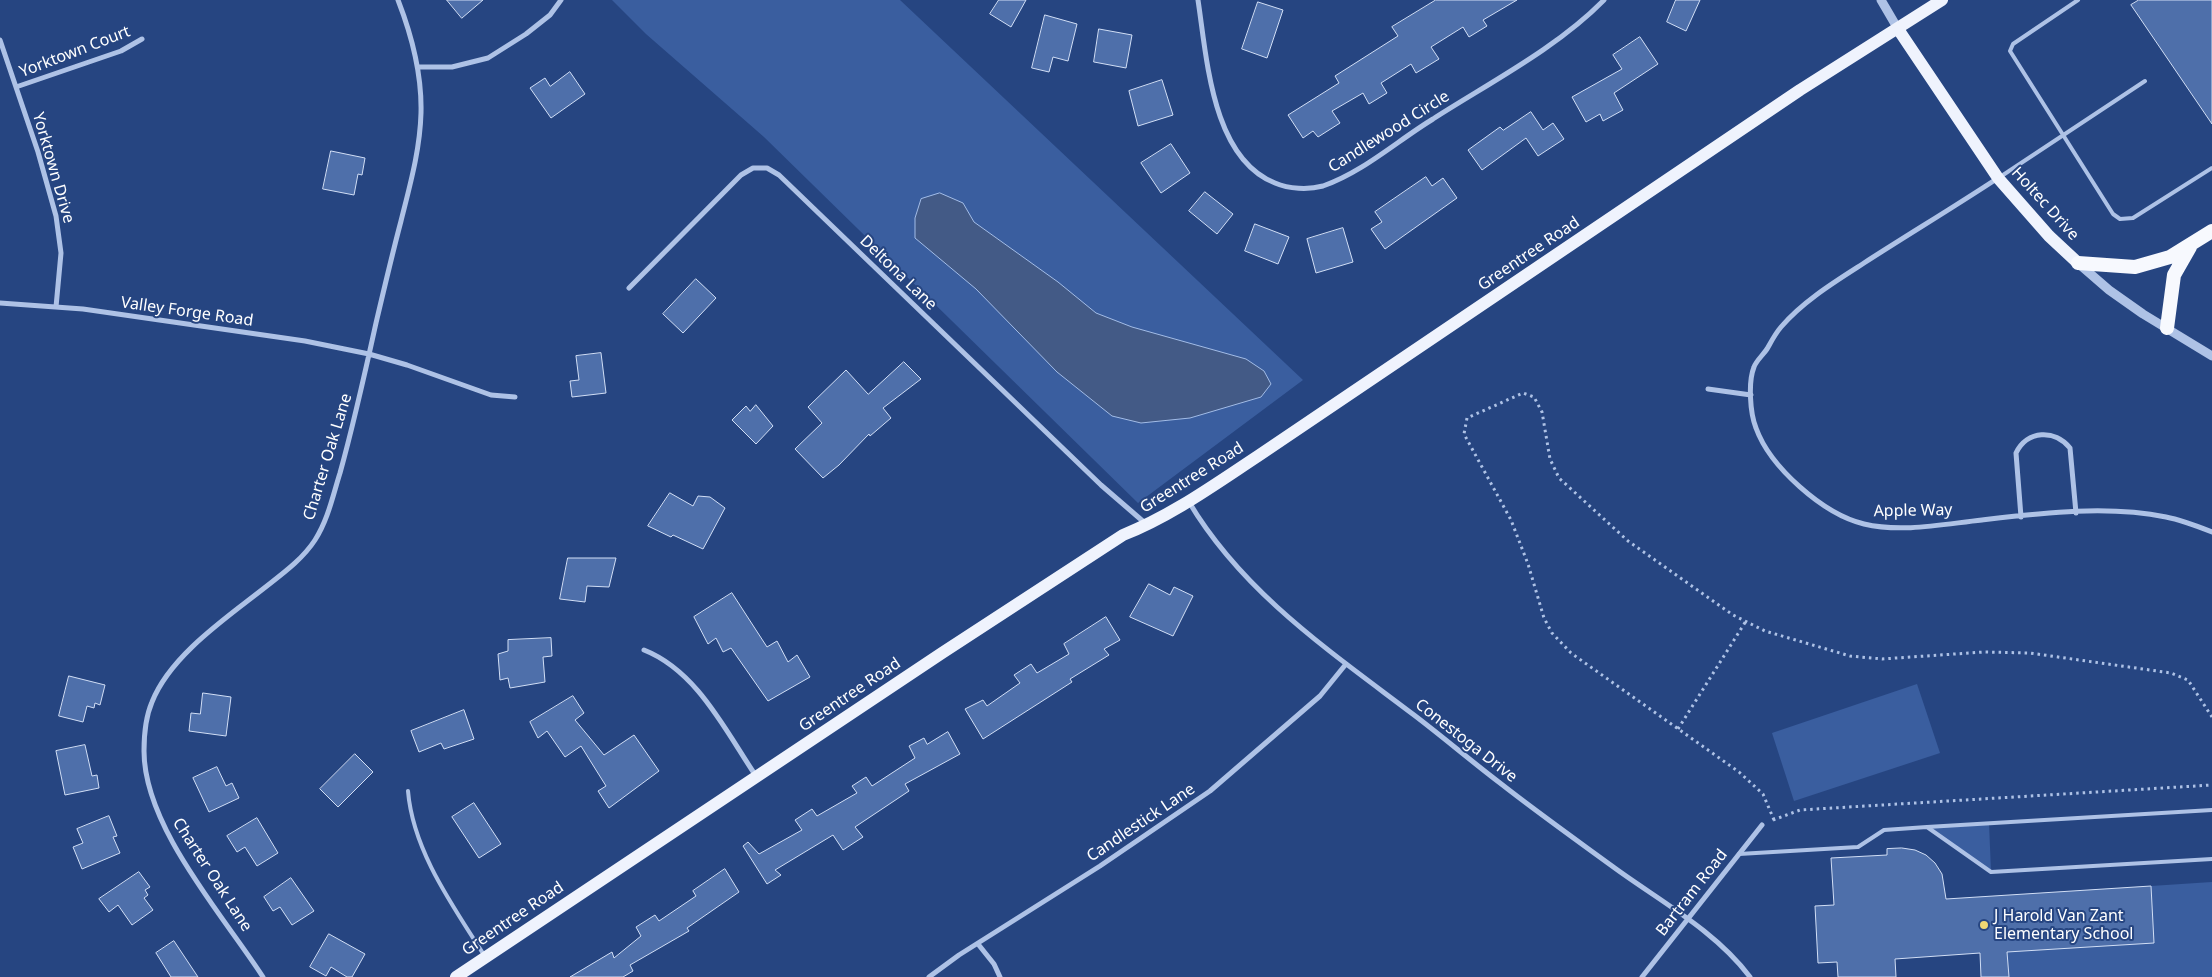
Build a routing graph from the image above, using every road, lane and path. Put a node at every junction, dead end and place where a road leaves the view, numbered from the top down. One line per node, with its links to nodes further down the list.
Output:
1 (398, 0): 11 (street, Charter Oak Lane)
2 (561, 0): 11 (street)
3 (1198, 0): 4 (street, Candlewood Circle)
4 (1604, 0)
5 (1881, 0): 8 (street)
6 (1942, 0): 8 (main road, Greentree Road)
7 (2078, 0): 14 (lane)
8 (1898, 29): 16 (main road, Holtec Drive); 29 (main road, Greentree Road)
9 (0, 40): 13 (street, Yorktown Drive)
10 (142, 40): 13 (street, Yorktown Court)
11 (418, 67): 24 (street, Charter Oak Lane)
12 (2145, 81): 14 (lane)
13 (16, 87): 22 (street, Yorktown Drive)
14 (2063, 135): 15 (lane); 16 (lane)
15 (2212, 168)
16 (1998, 178): 19 (main road, Holtec Drive); 27 (street, Apple Way)
17 (2212, 231): 18 (highway)
18 (2191, 244): 19 (highway); 23 (highway)
19 (2078, 263): 23 (street, Holtec Drive)
20 (629, 288): 32 (street, Deltona Lane)
21 (0, 303): 22 (street, Valley Forge Road)
22 (56, 307): 24 (street, Valley Forge Road)
23 (2167, 328): 25 (street, Holtec Drive)
24 (369, 354): 28 (street, Valley Forge Road); 51 (street, Charter Oak Lane)
25 (2212, 356)
26 (1708, 388): 27 (street)
27 (1751, 395): 31 (street, Apple Way)
28 (515, 397)
29 (1189, 502): 32 (main road, Greentree Road); 36 (street, Conestoga Drive)
30 (2076, 512): 31 (street, Apple Way); 31 (street); 33 (street, Apple Way)
31 (2021, 517)
32 (1147, 525): 39 (main road, Greentree Road)
33 (2212, 532)
34 (1746, 621): 37 (path); 38 (path); 38 (path)
35 (644, 650): 39 (street)
36 (1346, 664): 48 (street, Conestoga Drive); 49 (street, Candlestick Lane)
37 (2212, 717)
38 (1678, 729): 43 (path)
39 (756, 776): 50 (main road, Greentree Road)
40 (2212, 785): 43 (path)
41 (408, 791): 50 (lane)
42 (2212, 810): 45 (lane)
43 (1774, 820): 44 (path)
44 (1762, 825): 46 (street, Bartram Road)
45 (1927, 827): 46 (lane); 47 (lane)
46 (1739, 854): 48 (street, Bartram Road)
47 (2212, 859)
48 (1686, 919): 55 (street, Bartram Road); 56 (street, Conestoga Drive)
49 (978, 944): 53 (street, Candlestick Lane); 54 (street)
50 (485, 957): 52 (main road, Greentree Road)
51 (263, 977)
52 (456, 977)
53 (929, 977)
54 (1000, 977)
55 (1642, 977)
56 (1750, 977)

